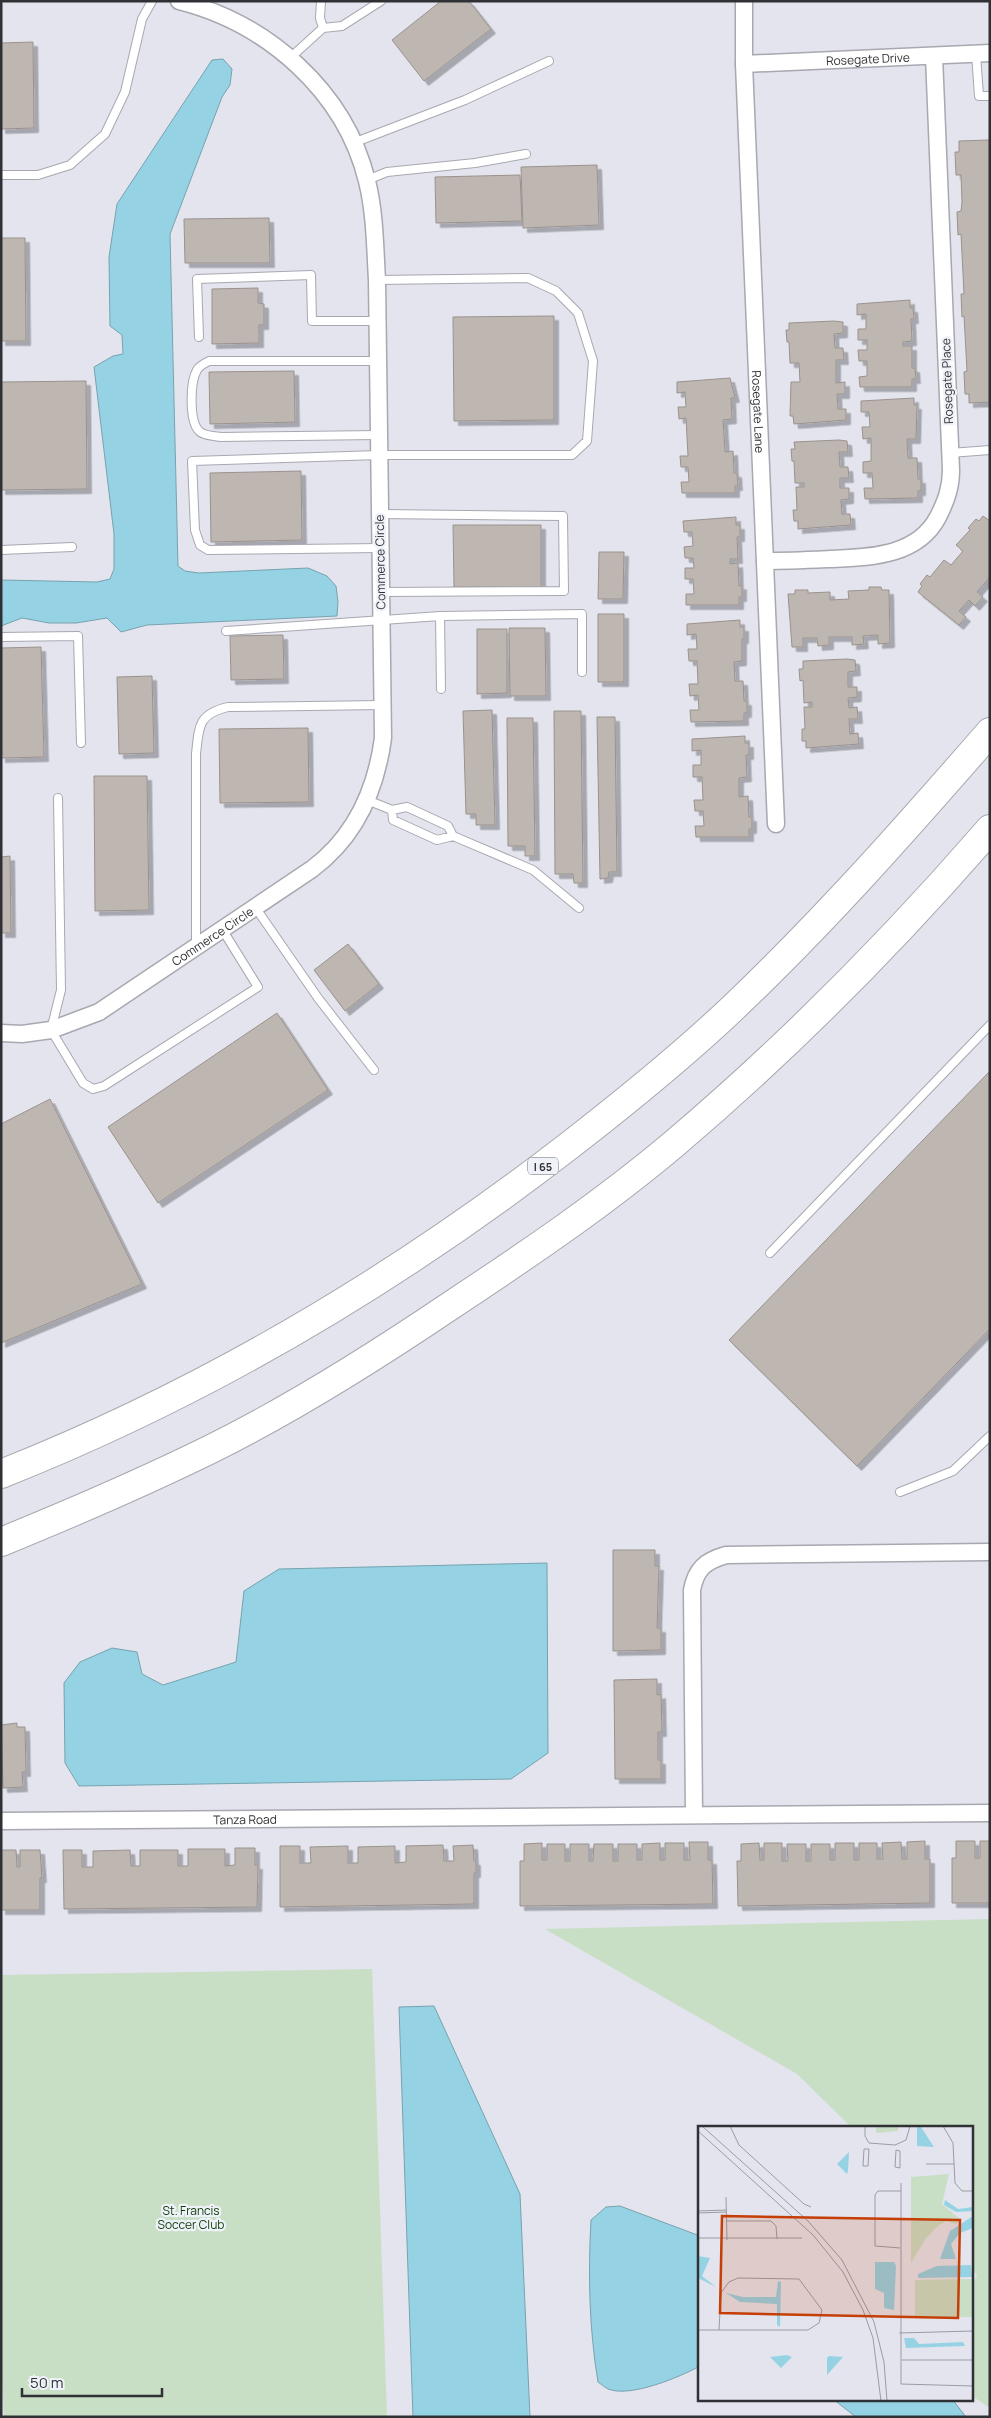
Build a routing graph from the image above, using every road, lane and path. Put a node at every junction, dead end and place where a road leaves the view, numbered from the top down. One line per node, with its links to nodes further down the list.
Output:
1 (152, 1): 15 (lane)
2 (179, 1): 9 (street, Commerce Circle)
3 (321, 1): 6 (lane)
4 (381, 1): 6 (lane)
5 (744, 1): 11 (street, Rosegate Lane)
6 (323, 28): 9 (lane)
7 (983, 54): 8 (street, Rosegate Drive); 12 (lane)
8 (934, 56): 11 (street, Rosegate Drive); 23 (street, Rosegate Place)
9 (290, 58): 13 (street, Commerce Circle)
10 (549, 61): 13 (lane)
11 (744, 64): 29 (street, Rosegate Lane)
12 (990, 96)
13 (353, 143): 16 (street, Commerce Circle)
14 (526, 154): 16 (lane)
15 (1, 175)
16 (367, 180): 17 (street, Commerce Circle)
17 (377, 280): 18 (street, Commerce Circle); 24 (lane)
18 (377, 321): 19 (lane); 20 (street, Commerce Circle)
19 (199, 336)
20 (378, 361): 21 (street, Commerce Circle); 21 (lane)
21 (379, 435): 24 (street, Commerce Circle)
22 (990, 450): 23 (lane)
23 (950, 453): 29 (street, Rosegate Place)
24 (379, 455): 25 (street, Commerce Circle); 27 (lane)
25 (380, 514): 27 (street, Commerce Circle); 30 (lane)
26 (72, 547): 28 (lane)
27 (380, 548): 30 (street, Commerce Circle)
28 (1, 550)
29 (765, 562): 43 (street, Rosegate Lane)
30 (381, 592): 32 (street, Commerce Circle)
31 (440, 616): 32 (lane); 35 (lane); 36 (lane)
32 (381, 621): 33 (lane); 37 (street, Commerce Circle)
33 (226, 631)
34 (1, 637): 39 (lane)
35 (582, 672)
36 (441, 689)
37 (382, 705): 41 (street, Commerce Circle); 49 (lane)
38 (990, 732): 56 (highway, I 65)
39 (81, 743)
40 (58, 798): 51 (lane)
41 (367, 800): 42 (lane); 46 (street, Commerce Circle)
42 (392, 810): 45 (lane); 45 (lane)
43 (776, 824)
44 (990, 828): 58 (highway)
45 (453, 836): 47 (lane)
46 (255, 907): 48 (street, Commerce Circle); 53 (lane)
47 (579, 908)
48 (222, 929): 49 (street, Commerce Circle); 51 (lane)
49 (196, 947): 51 (street, Commerce Circle)
50 (990, 1025): 54 (lane)
51 (51, 1030): 52 (street, Commerce Circle)
52 (1, 1033)
53 (374, 1070)
54 (770, 1253)
55 (990, 1436): 57 (lane)
56 (1, 1474)
57 (900, 1492)
58 (1, 1542)
59 (990, 1552): 61 (street)
60 (990, 1812): 61 (street, Tanza Road)
61 (694, 1814): 62 (street, Tanza Road)
62 (1, 1822)

